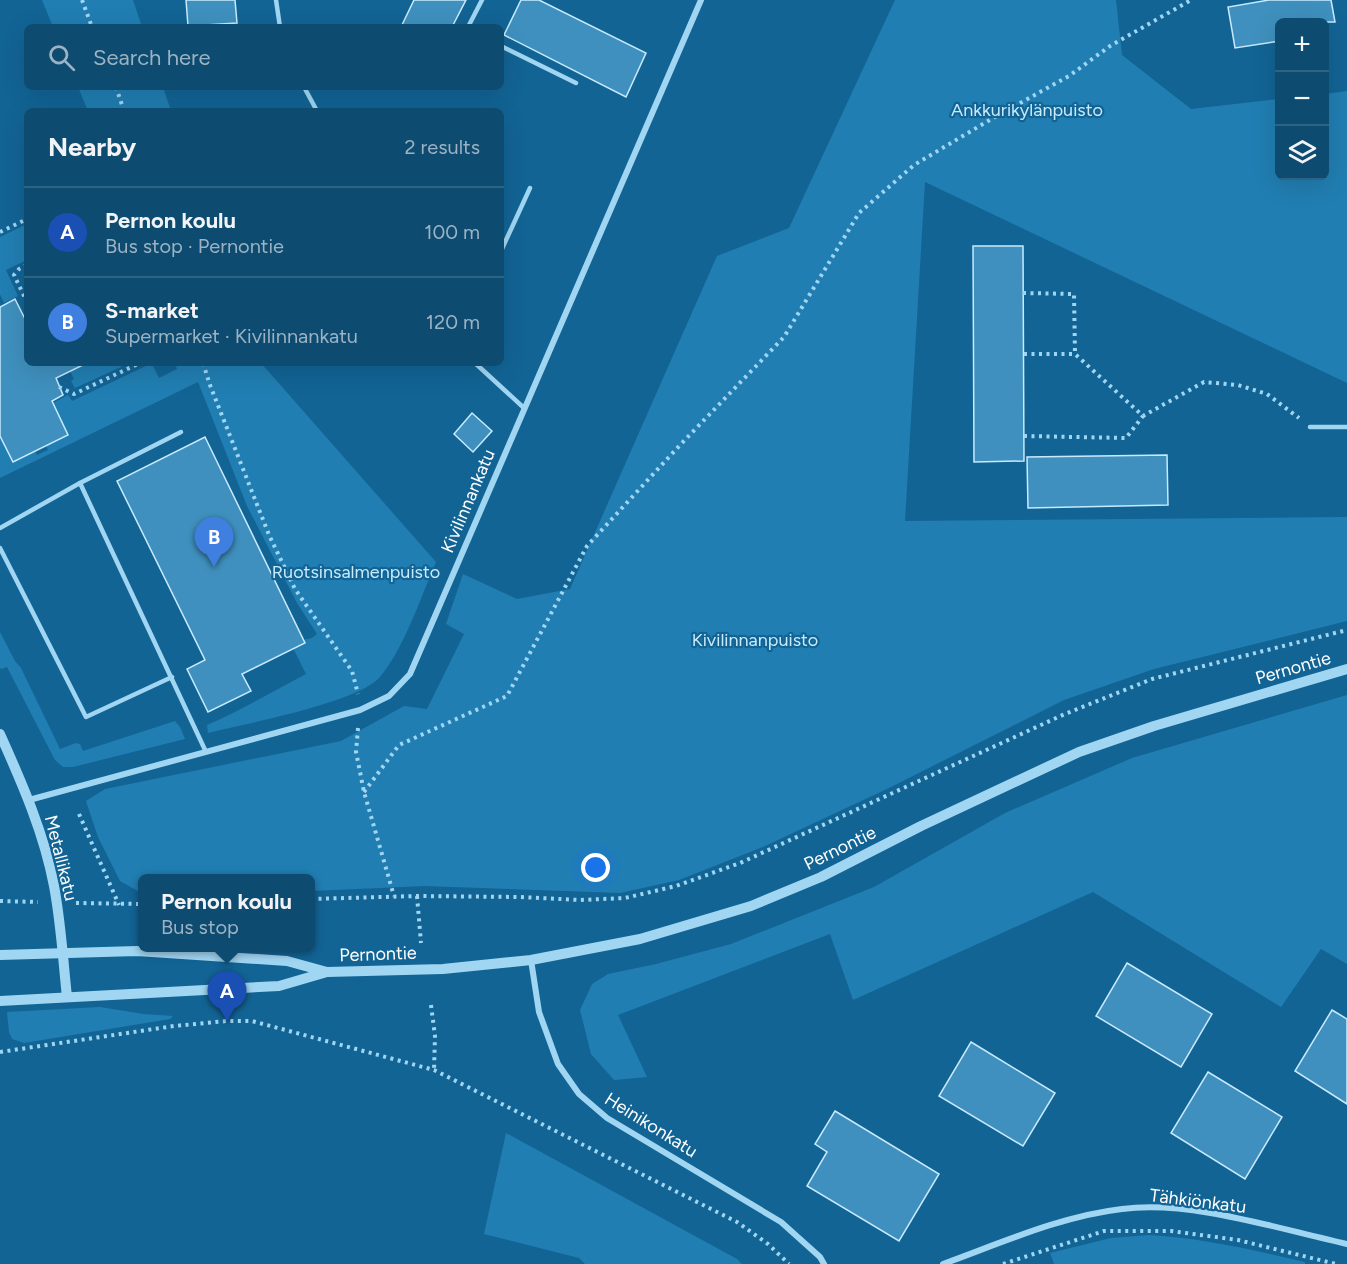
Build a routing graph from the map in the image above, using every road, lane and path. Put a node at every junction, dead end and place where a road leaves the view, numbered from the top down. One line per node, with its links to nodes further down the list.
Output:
1 (82, 0): 6 (path)
2 (276, 0): 7 (lane)
3 (482, 0): 8 (lane)
4 (701, 0): 28 (street, Kivilinnankatu)
5 (1191, 0): 43 (path)
6 (91, 24)
7 (280, 24)
8 (470, 24)
9 (504, 47): 10 (lane)
10 (576, 83)
11 (117, 90): 13 (path)
12 (306, 90): 14 (lane)
13 (123, 108)
14 (315, 108)
15 (530, 189): 18 (lane)
16 (24, 220): 17 (path)
17 (0, 232)
18 (504, 245)
19 (24, 266): 21 (path)
20 (1023, 293): 23 (path)
21 (24, 296)
22 (1024, 354): 23 (path)
23 (1075, 354): 29 (path)
24 (126, 366): 27 (path)
25 (204, 366): 40 (path)
26 (478, 366): 28 (lane)
27 (59, 387)
28 (524, 408): 40 (street, Kivilinnankatu)
29 (1143, 416): 30 (path); 33 (path)
30 (1310, 427): 31 (lane)
31 (1347, 427)
32 (181, 432): 34 (lane)
33 (1024, 436)
34 (80, 483): 35 (lane); 39 (lane)
35 (0, 528)
36 (0, 548): 39 (lane)
37 (1347, 630): 47 (path)
38 (1347, 669): 55 (street, Pernontie)
39 (172, 677): 42 (lane)
40 (360, 710): 42 (street, Kivilinnankatu); 43 (path)
41 (0, 734): 44 (street, Metallikatu)
42 (206, 752): 44 (street, Kivilinnankatu)
43 (364, 792): 46 (path)
44 (29, 800): 52 (street, Metallikatu)
45 (79, 814): 49 (path)
46 (394, 896): 47 (path); 48 (path)
47 (417, 896): 50 (path)
48 (315, 899)
49 (119, 905)
50 (421, 943)
51 (138, 951): 52 (street, Pernontie)
52 (62, 952): 54 (street, Pernontie); 57 (street, Metallikatu)
53 (152, 952): 56 (street, Pernontie)
54 (0, 955)
55 (531, 960): 56 (street, Pernontie); 64 (street, Heinikonkatu)
56 (327, 972): 57 (street, Pernontie)
57 (67, 997): 58 (street, Pernontie)
58 (0, 1001)
59 (431, 1005): 61 (path)
60 (0, 1052): 61 (path)
61 (434, 1070): 63 (path)
62 (1347, 1244): 65 (street, Tähkiönkatu)
63 (789, 1264)
64 (824, 1264)
65 (943, 1264)
66 (1003, 1264): 67 (path)
67 (1336, 1264)

